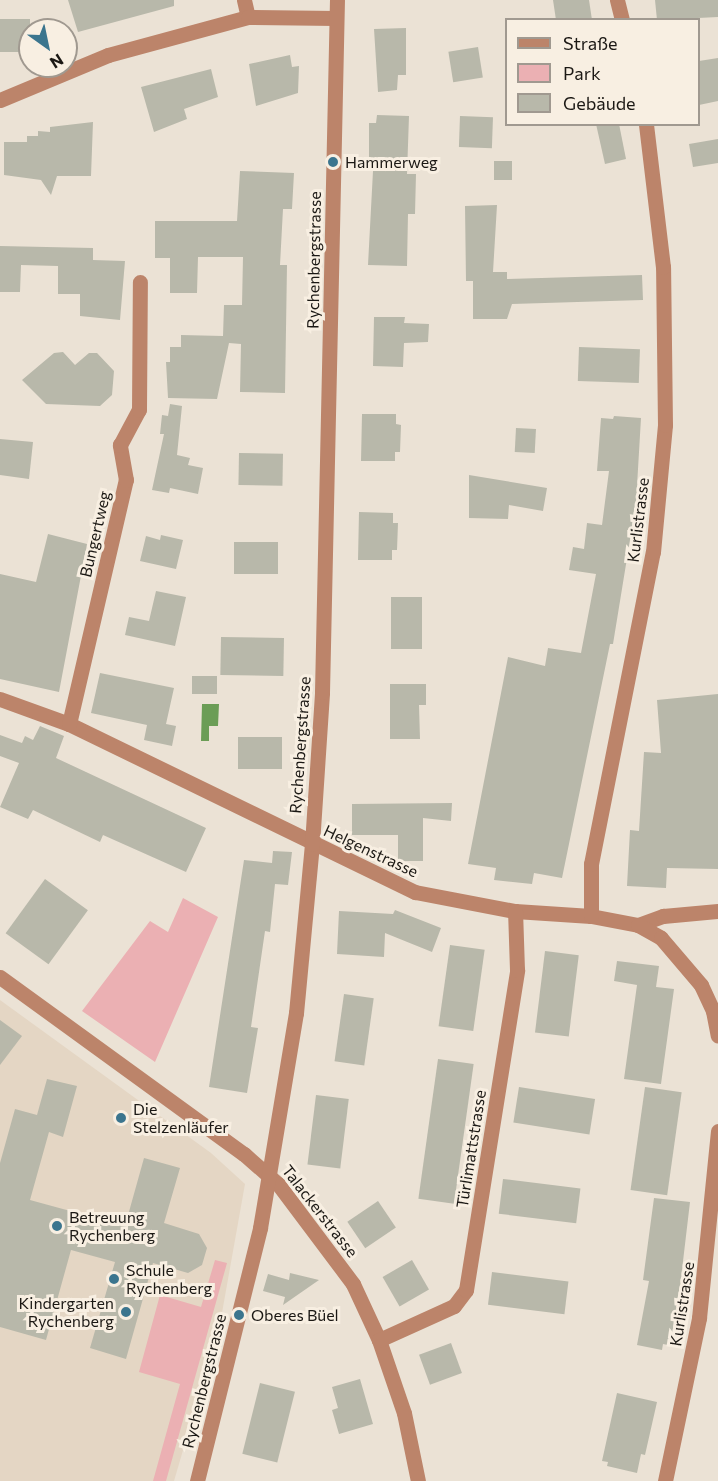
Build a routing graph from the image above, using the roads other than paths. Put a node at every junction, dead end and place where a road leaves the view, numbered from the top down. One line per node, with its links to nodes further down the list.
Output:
1 (244, 0): 4 (street)
2 (337, 0): 5 (street, Rychenbergstrasse)
3 (617, 0): 6 (street)
4 (249, 17): 5 (street); 7 (street)
5 (336, 18): 12 (street, Rychenbergstrasse)
6 (622, 18)
7 (0, 100)
8 (645, 126): 15 (street, Kurlistrasse)
9 (140, 282): 11 (street, Bungertweg)
10 (0, 699): 11 (street, Helgenstrasse)
11 (69, 724): 12 (street, Helgenstrasse)
12 (312, 844): 14 (street, Helgenstrasse); 20 (street, Rychenbergstrasse)
13 (718, 910): 16 (street, Helgenstrasse)
14 (515, 911): 15 (street, Helgenstrasse); 21 (street, Türlimattstrasse)
15 (591, 916): 16 (street, Helgenstrasse)
16 (638, 925): 18 (street)
17 (0, 977): 20 (street, Talackerstrasse)
18 (718, 1036)
19 (718, 1131): 24 (street, Kurlistrasse)
20 (269, 1173): 21 (street, Talackerstrasse); 22 (street, Rychenbergstrasse)
21 (379, 1340): 23 (street, Talackerstrasse)
22 (197, 1481)
23 (417, 1481)
24 (665, 1481)

